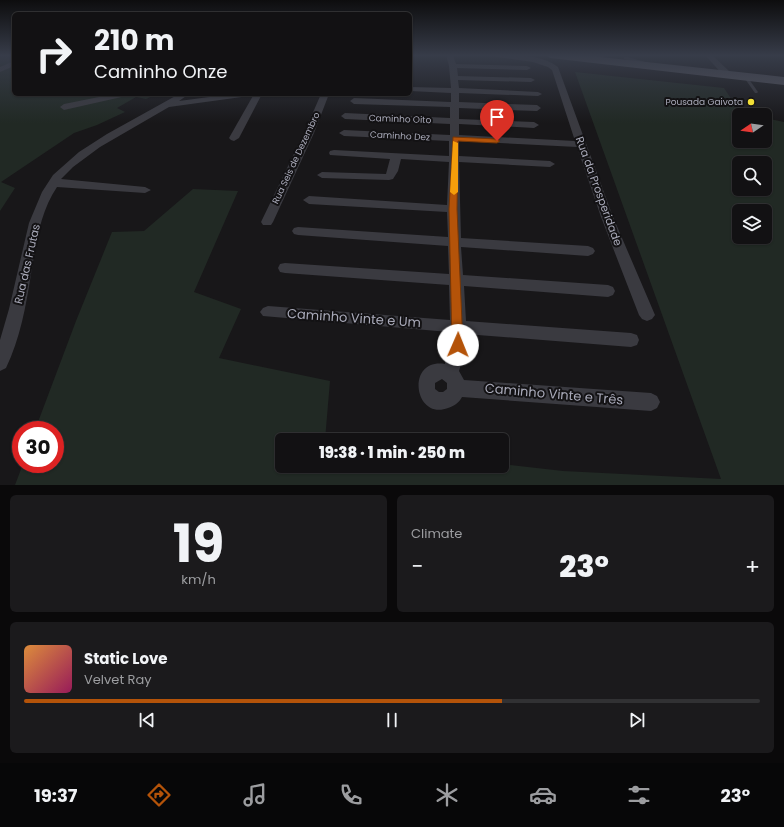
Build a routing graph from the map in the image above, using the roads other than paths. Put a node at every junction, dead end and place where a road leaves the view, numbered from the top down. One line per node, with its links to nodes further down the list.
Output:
1 (453, 78): 9 (street)
2 (520, 78): 6 (street)
3 (558, 78): 28 (street, Rua da Prosperidade)
4 (747, 78): 10 (lane)
5 (758, 78): 7 (main road)
6 (531, 80)
7 (784, 81)
8 (412, 89): 9 (street)
9 (455, 91): 11 (street); 18 (street)
10 (756, 92)
11 (538, 94)
12 (116, 96): 20 (street)
13 (182, 96): 19 (street, Rua das Frutas)
14 (235, 96): 19 (street)
15 (257, 96): 26 (street)
16 (324, 96): 38 (street, Rua Seis de Dezembro)
17 (354, 101): 18 (street)
18 (455, 105): 21 (street); 23 (street)
19 (165, 106): 34 (street, Rua das Frutas)
20 (64, 107)
21 (537, 108)
22 (345, 116): 23 (street, Caminho Oito)
23 (455, 121): 24 (street, Caminho Oito); 27 (street)
24 (534, 125)
25 (344, 133): 27 (street, Caminho Dez)
26 (234, 138)
27 (455, 139): 28 (street, Caminho Dez); 31 (street)
28 (582, 144): 46 (street, Rua da Prosperidade)
29 (334, 153): 30 (street)
30 (396, 157): 31 (street); 33 (street)
31 (455, 159): 32 (street); 37 (street)
32 (550, 164)
33 (322, 175)
34 (54, 183): 35 (street); 49 (street, Rua das Frutas)
35 (145, 190)
36 (309, 200): 37 (street)
37 (453, 209): 40 (street)
38 (267, 222)
39 (298, 231): 40 (street)
40 (454, 242): 41 (street); 43 (street)
41 (588, 251)
42 (285, 268): 43 (street)
43 (455, 280): 44 (street); 47 (street)
44 (608, 291)
45 (268, 312): 47 (street, Caminho Vinte e Um)
46 (647, 315)
47 (458, 326): 48 (street, Caminho Vinte e Um); 50 (street, Caminho Vinte e Três)
48 (631, 340)
49 (0, 362)
50 (651, 402)

